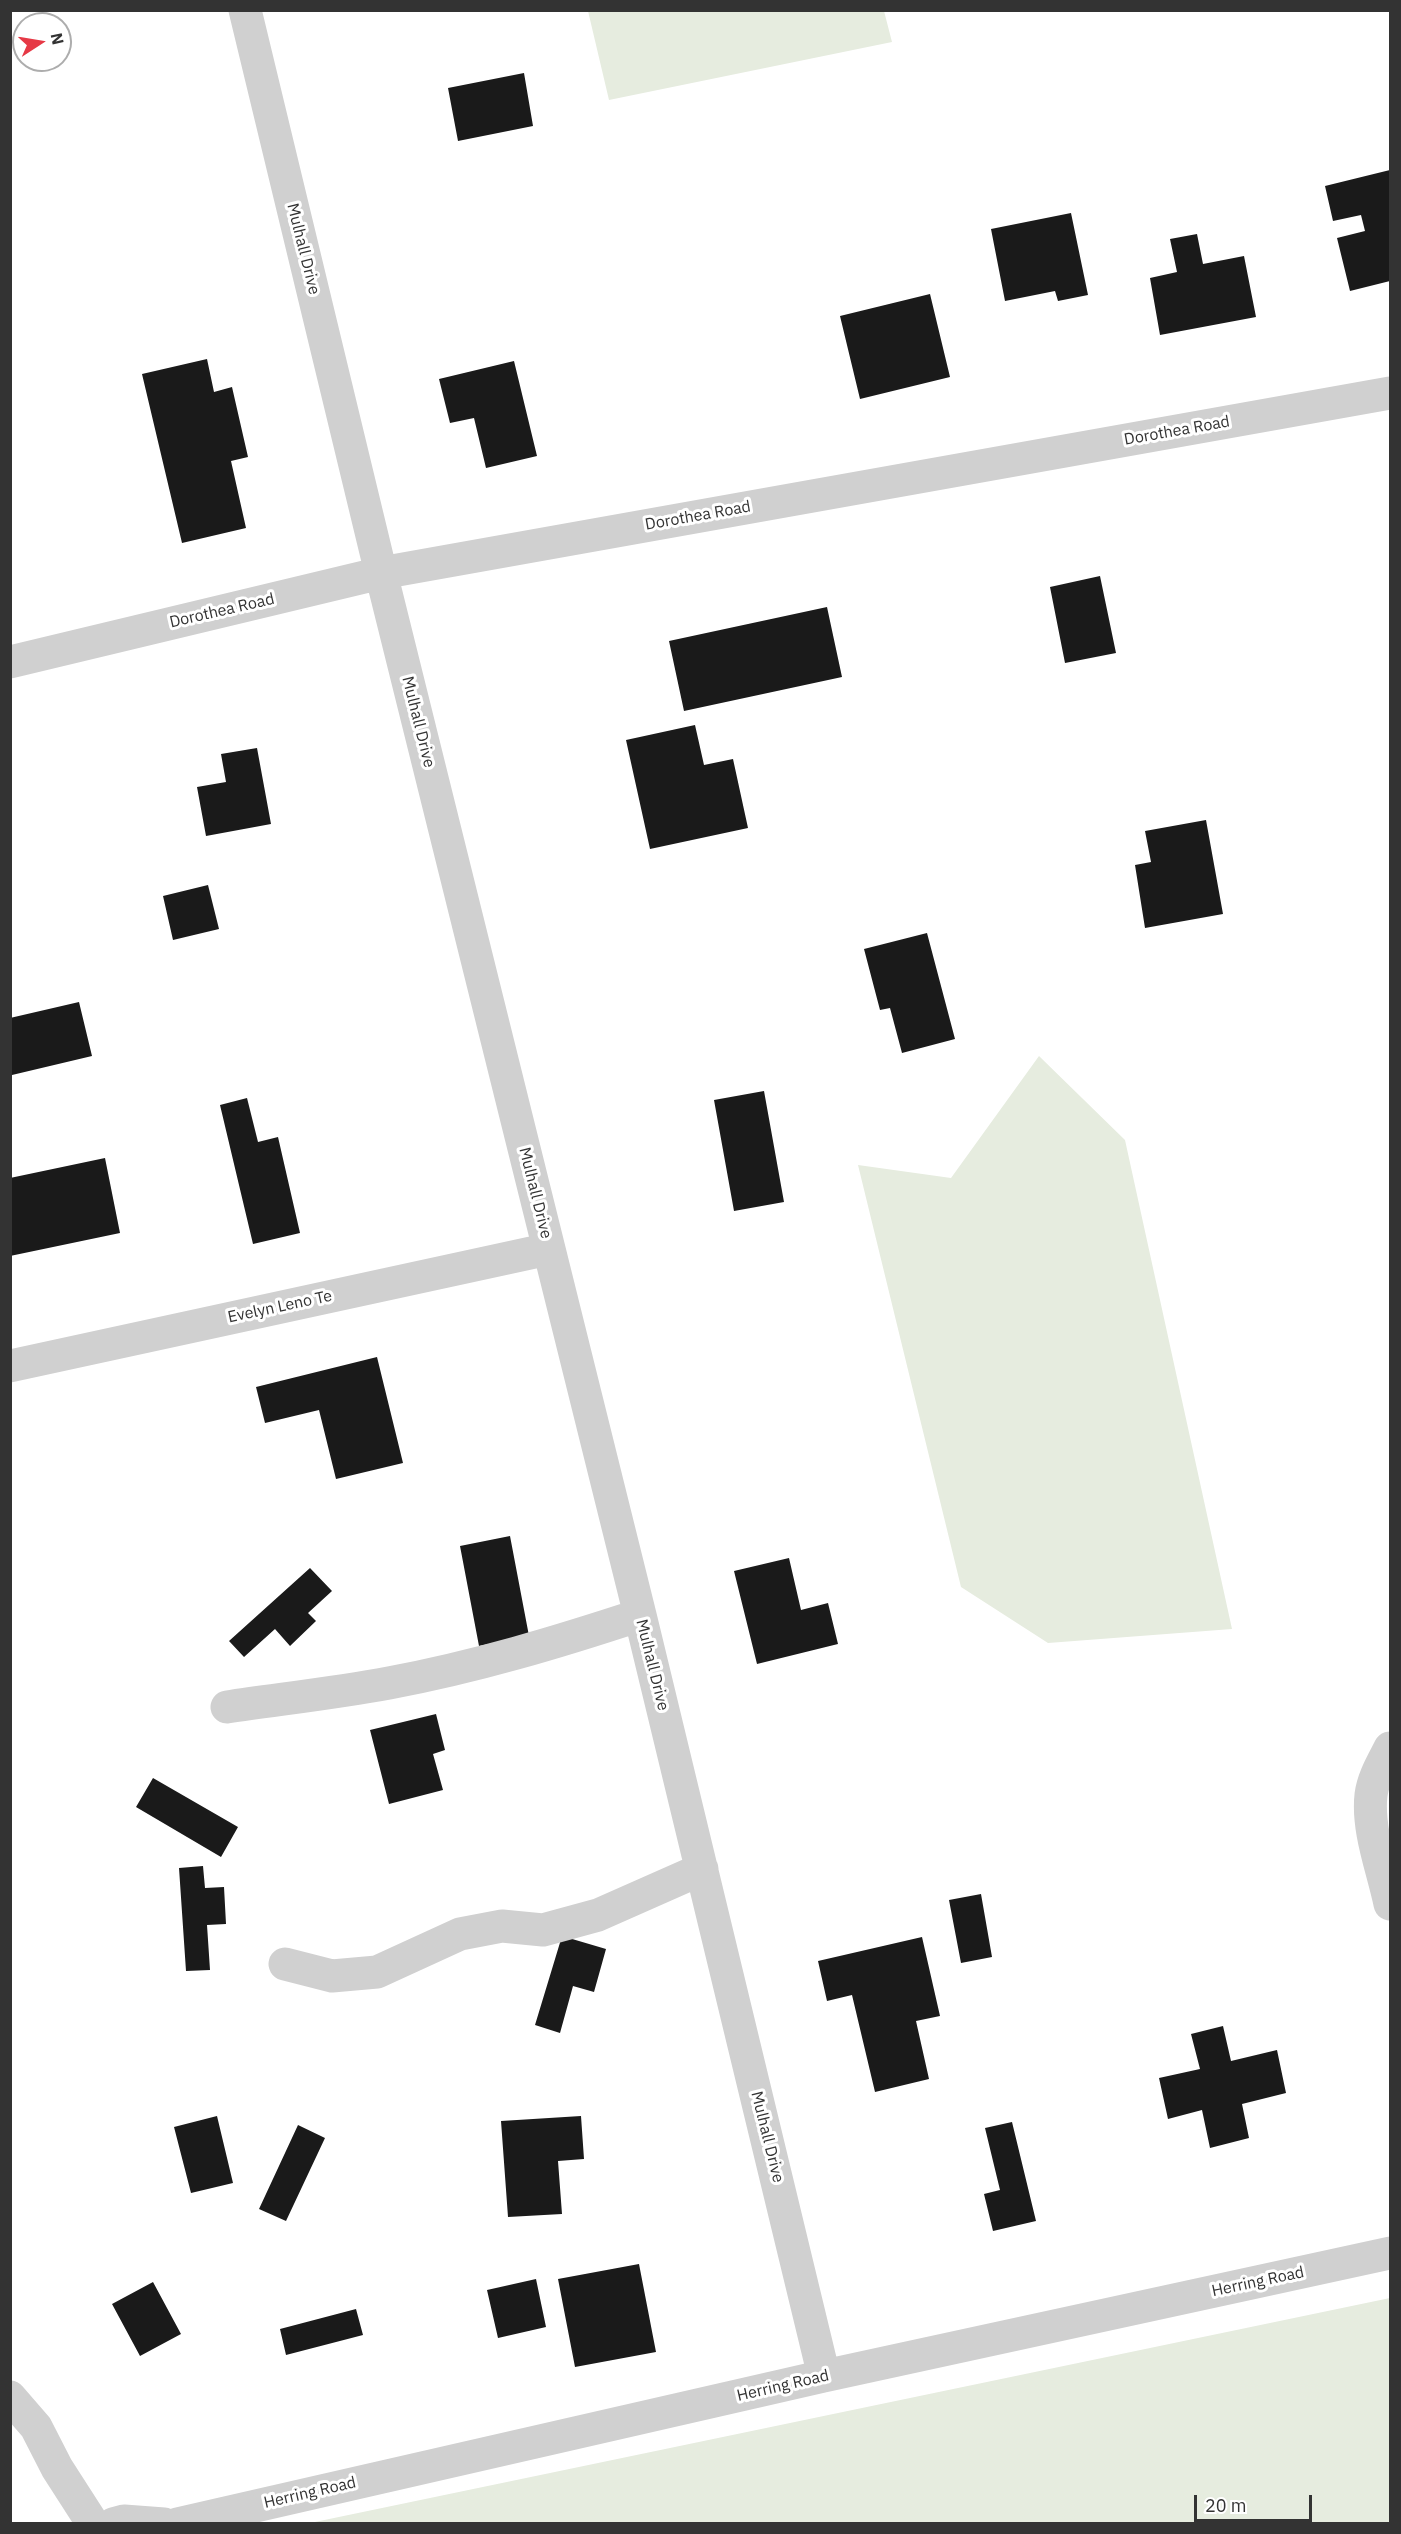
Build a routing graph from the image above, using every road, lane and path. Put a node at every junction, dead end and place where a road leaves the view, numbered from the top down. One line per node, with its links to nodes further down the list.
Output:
1 (245, 10): 3 (street, Mulhall Drive)
2 (1390, 393): 3 (street, Dorothea Road)
3 (381, 573): 4 (street, Dorothea Road); 5 (street, Mulhall Drive)
4 (10, 662)
5 (549, 1249): 6 (street, Evelyn Leno Te); 7 (street, Mulhall Drive)
6 (10, 1366)
7 (640, 1615): 8 (street); 10 (street, Mulhall Drive)
8 (226, 1707)
9 (1390, 1748): 11 (street)
10 (702, 1869): 12 (street); 14 (street, Mulhall Drive)
11 (1390, 1904)
12 (285, 1964)
13 (1390, 2253): 14 (street, Herring Road)
14 (824, 2376): 19 (street, Herring Road)
15 (10, 2397): 16 (street)
16 (93, 2523)
17 (113, 2523): 18 (street)
18 (164, 2523)
19 (177, 2523)

